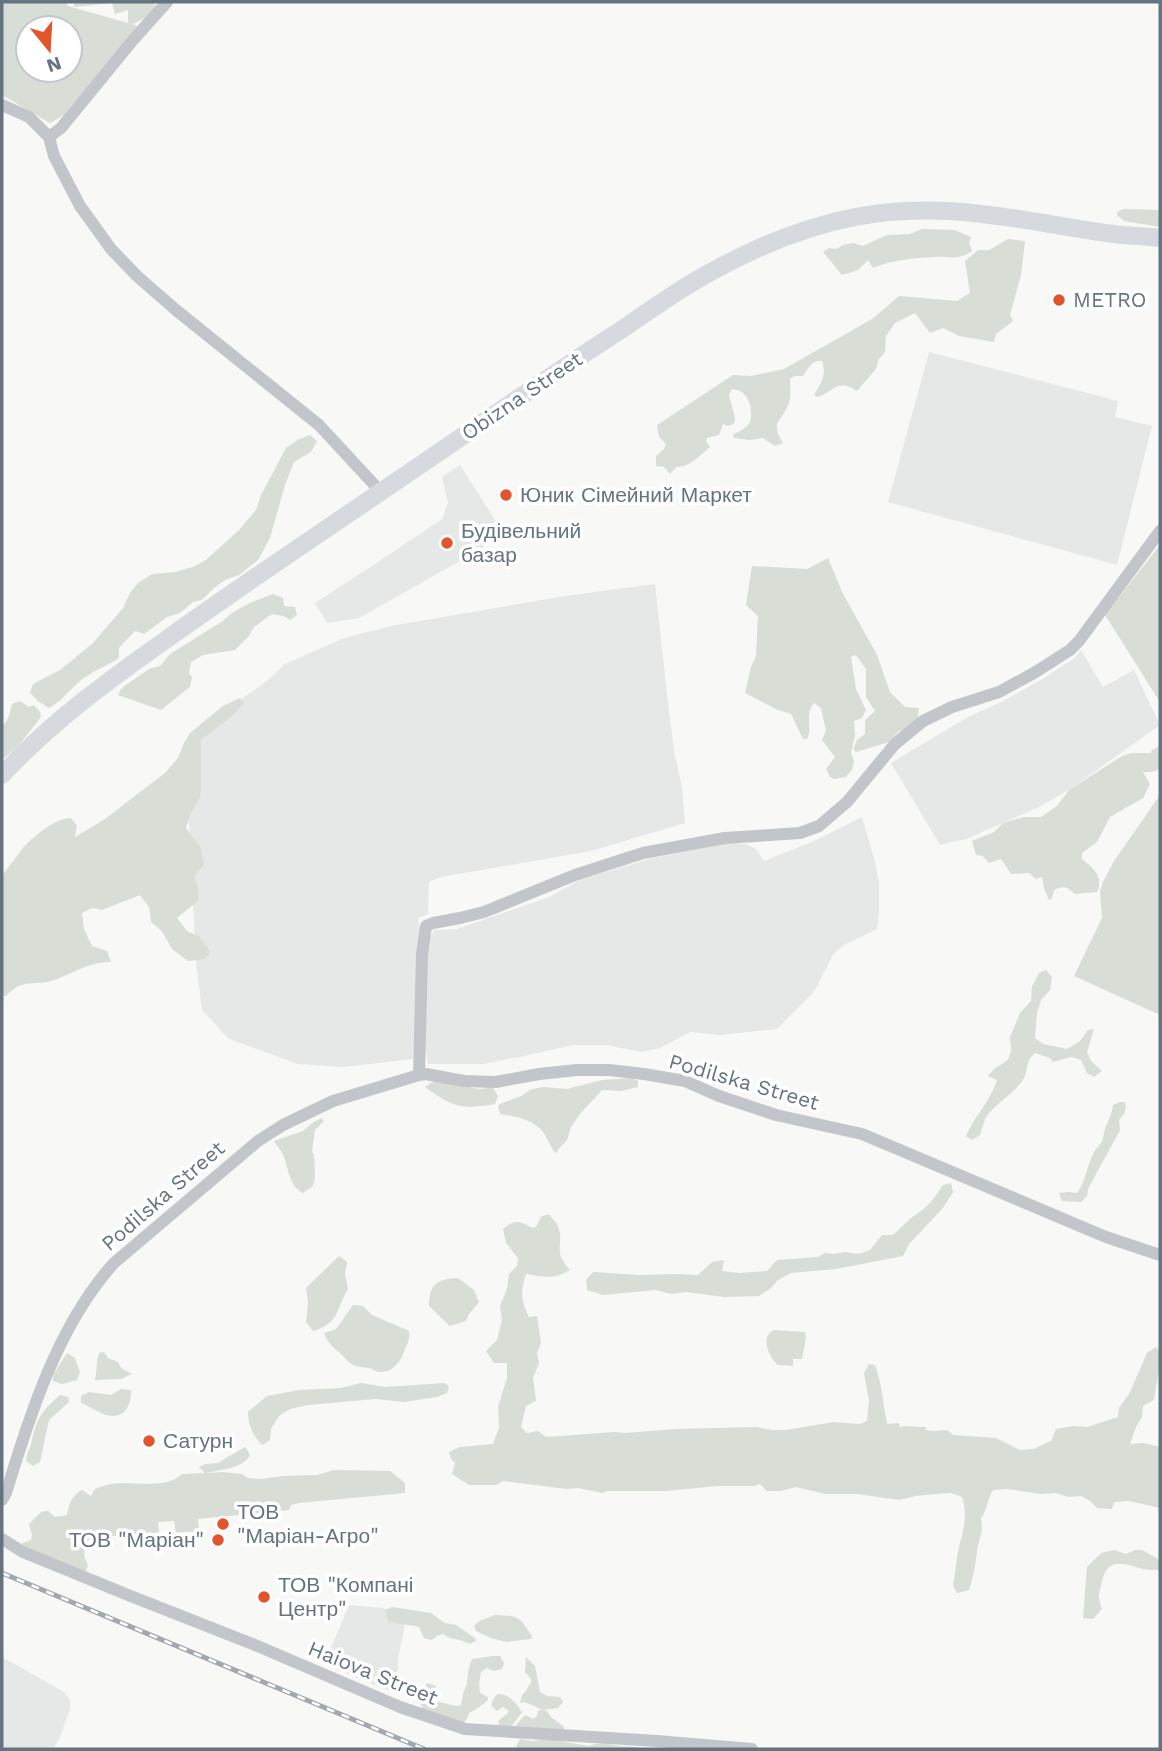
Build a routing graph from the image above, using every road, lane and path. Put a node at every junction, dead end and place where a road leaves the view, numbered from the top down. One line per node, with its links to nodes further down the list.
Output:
1 (167, 2): 3 (street)
2 (2, 105): 3 (street)
3 (49, 136): 7 (street)
4 (1115, 234): 5 (highway); 6 (highway); 7 (highway, Obizna Street)
5 (1160, 238)
6 (1160, 250)
7 (380, 492): 9 (highway, Obizna Street)
8 (1160, 531): 10 (street)
9 (2, 775)
10 (419, 1075): 11 (street, Podilska Street); 12 (street, Podilska Street)
11 (1160, 1255)
12 (2, 1500)
13 (2, 1539): 14 (street, Haiova Street)
14 (752, 1749)

